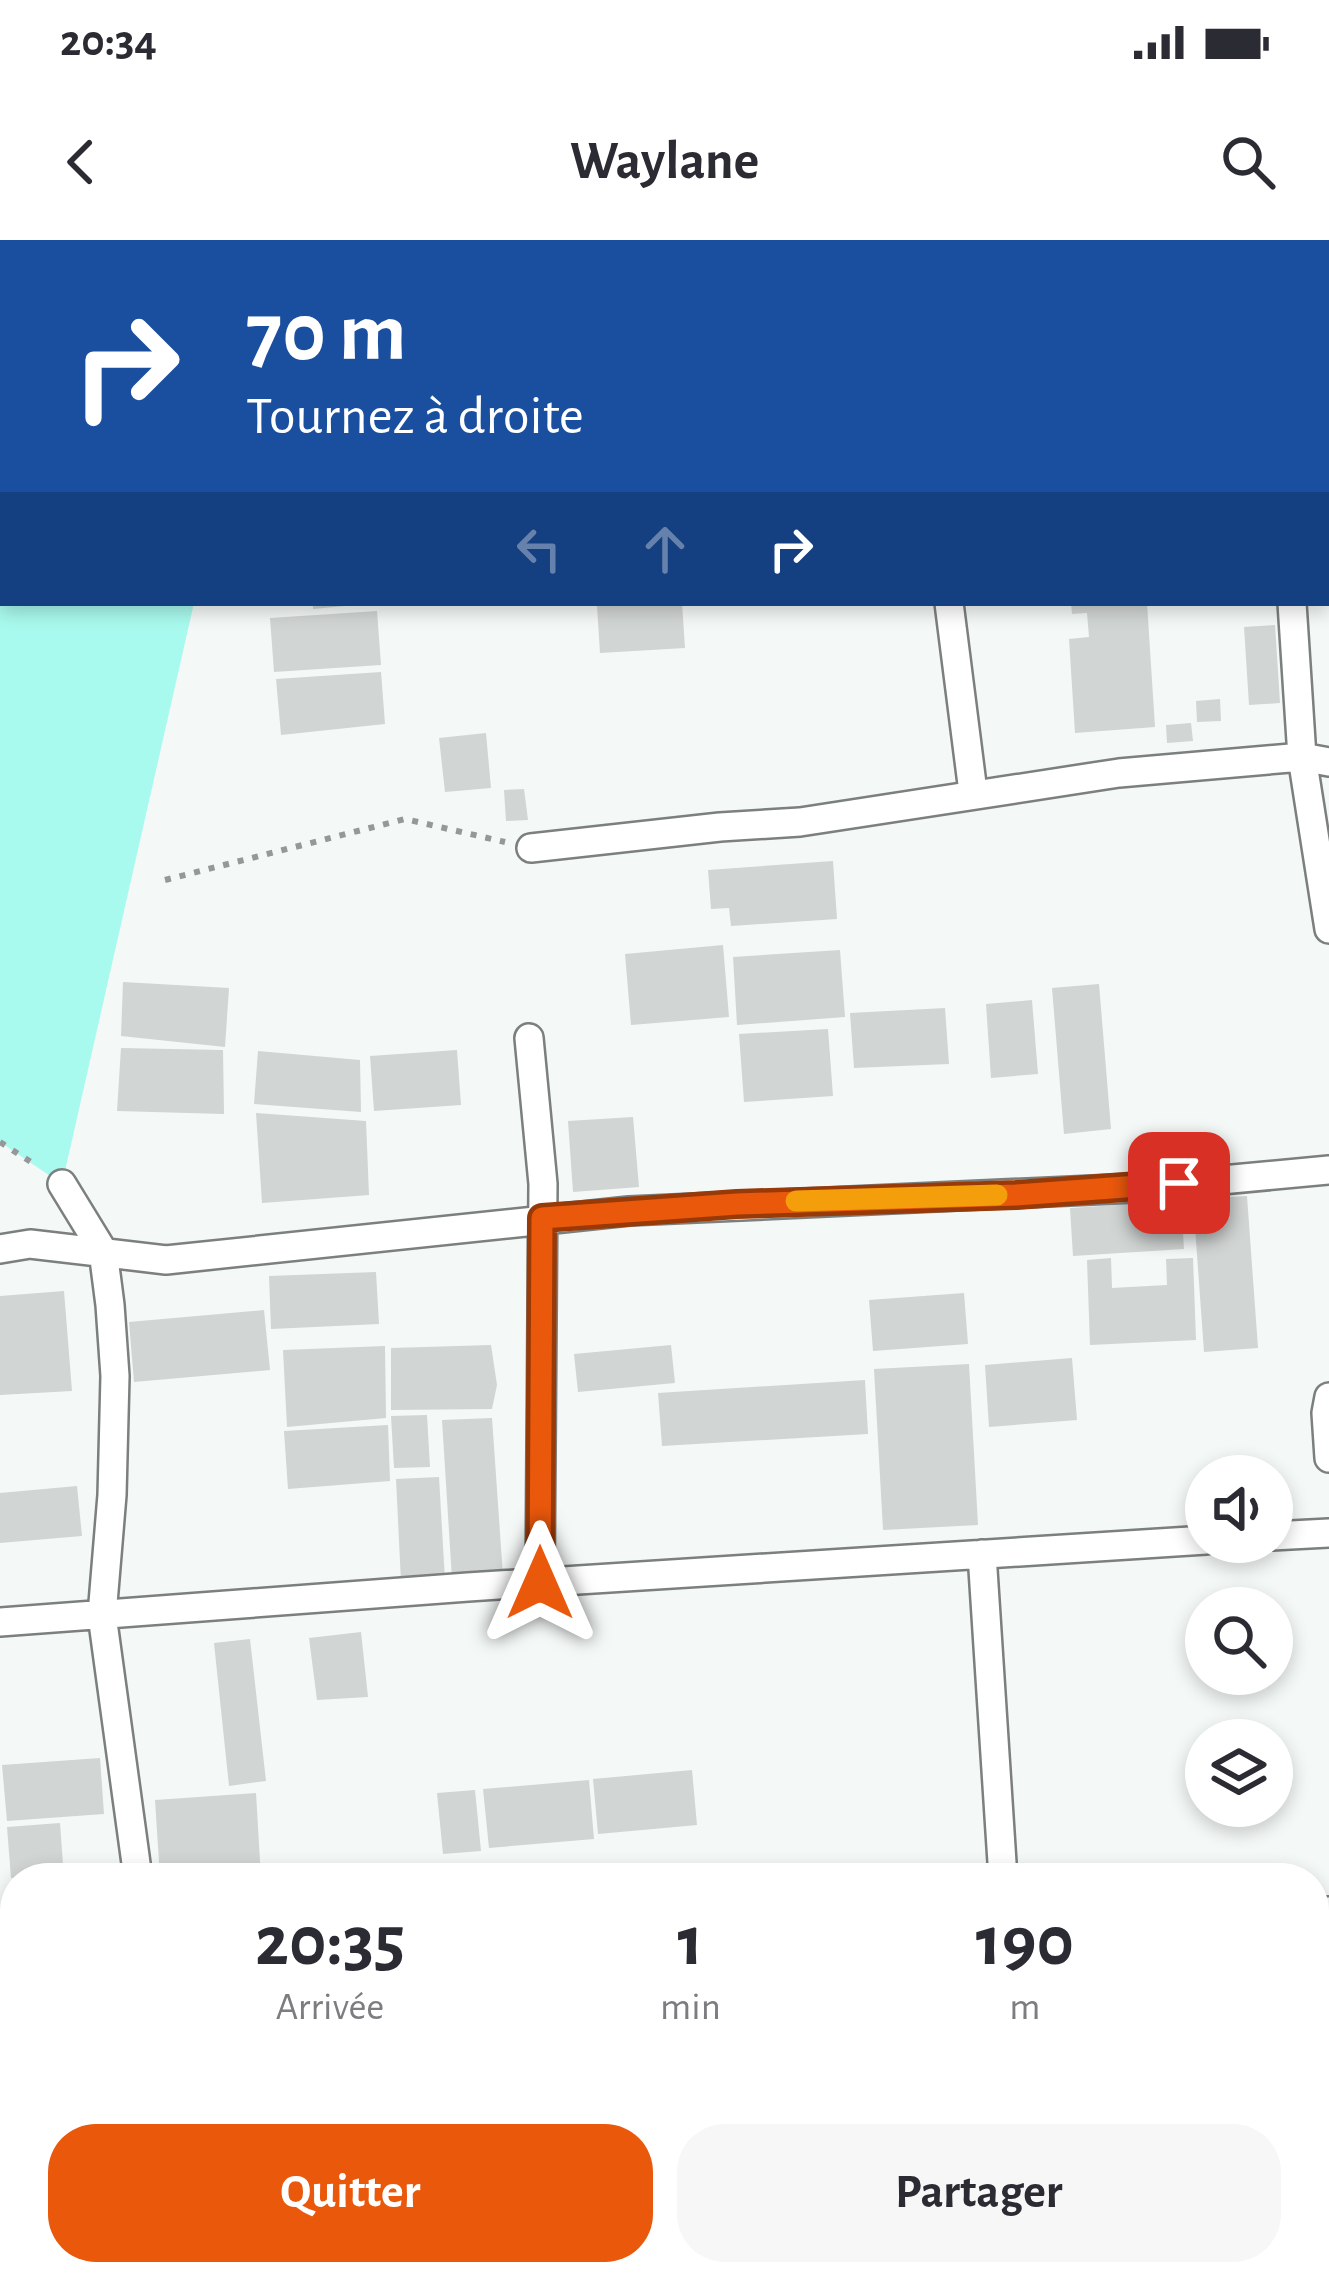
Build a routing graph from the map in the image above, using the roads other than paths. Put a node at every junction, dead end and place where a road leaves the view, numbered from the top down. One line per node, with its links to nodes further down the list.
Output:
1 (949, 606): 4 (street)
2 (1292, 606): 3 (street)
3 (1316, 759): 4 (street); 6 (street)
4 (973, 792): 5 (street)
5 (531, 848)
6 (1329, 928)
7 (529, 1038): 10 (street)
8 (1329, 1170): 10 (street)
9 (62, 1184): 12 (street)
10 (542, 1218): 12 (street); 19 (street)
11 (0, 1249): 12 (street)
12 (103, 1251): 20 (street)
13 (1329, 1397): 14 (street)
14 (1329, 1458)
15 (1329, 1533): 16 (street)
16 (1293, 1535)
17 (1185, 1541): 18 (street)
18 (982, 1554): 19 (street); 23 (street)
19 (540, 1583): 20 (street)
20 (102, 1615): 21 (street); 22 (street)
21 (0, 1622)
22 (136, 1863)
23 (1003, 1863)

